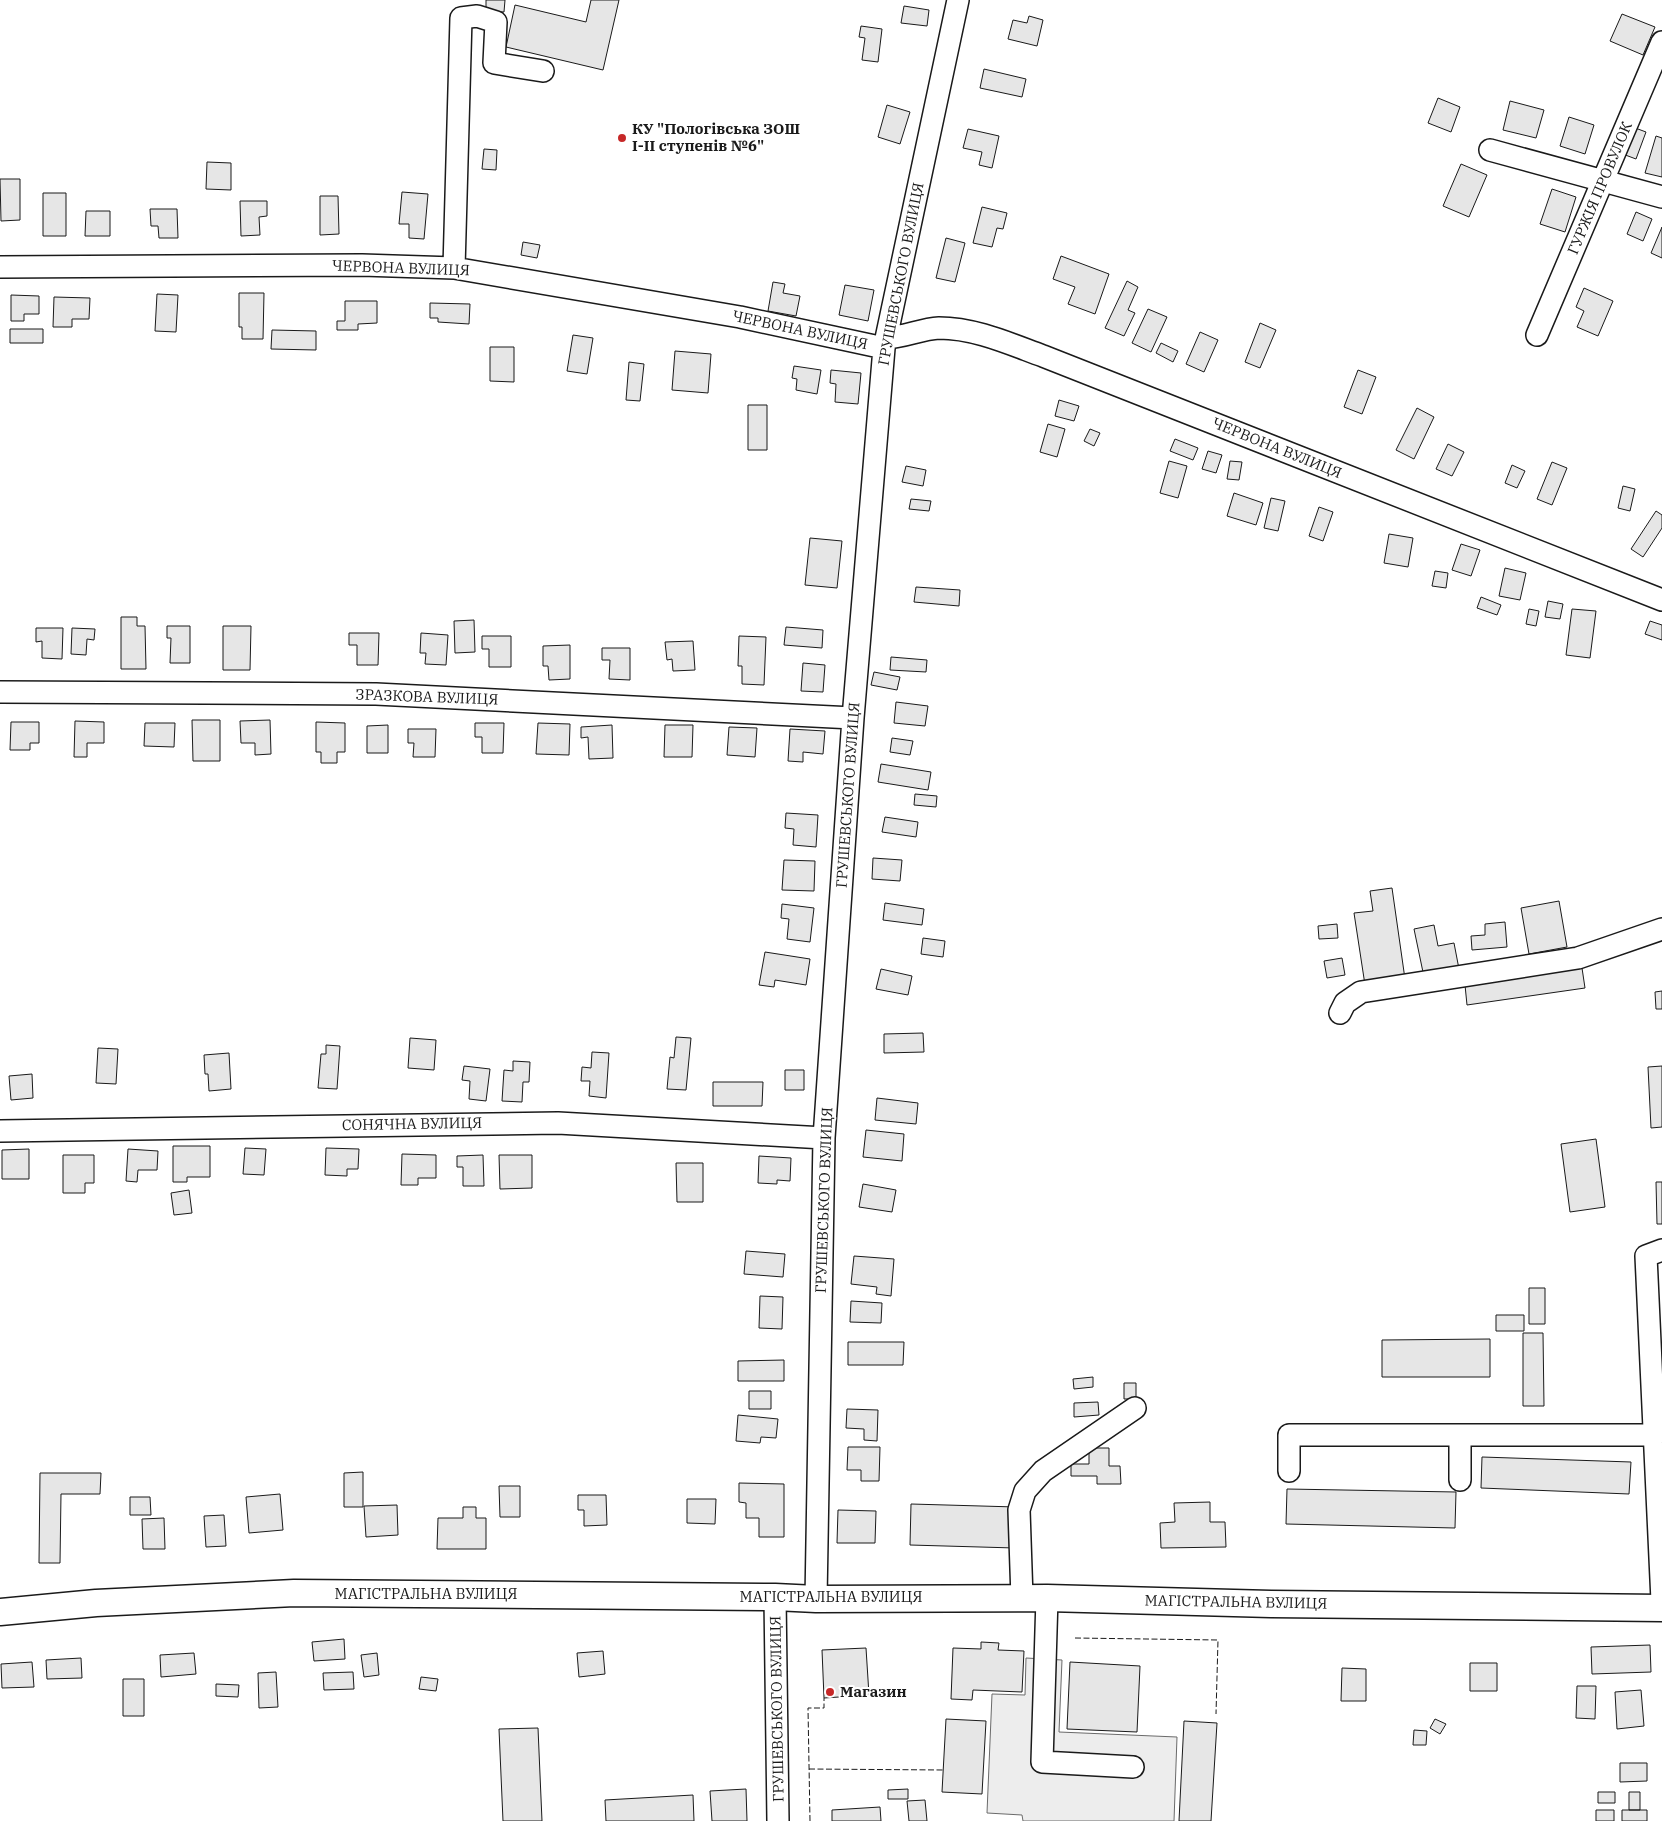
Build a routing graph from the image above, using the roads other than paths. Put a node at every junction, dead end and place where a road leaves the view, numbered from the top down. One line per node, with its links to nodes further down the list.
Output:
1 (958, 0): 10 (street, ГРУШЕВСЬКОГО ВУЛИЦЯ)
2 (1662, 42): 5 (street, ГУРЖІЯ ПРОВУЛОК)
3 (543, 71): 8 (street)
4 (1490, 150): 5 (street)
5 (1603, 181): 6 (street); 9 (street, ГУРЖІЯ ПРОВУЛОК)
6 (1662, 197)
7 (0, 267): 8 (street, ЧЕРВОНА ВУЛИЦЯ)
8 (454, 268): 10 (street, ЧЕРВОНА ВУЛИЦЯ)
9 (1537, 334)
10 (885, 343): 11 (street, ЧЕРВОНА ВУЛИЦЯ); 13 (street, ГРУШЕВСЬКОГО ВУЛИЦЯ)
11 (1662, 600)
12 (0, 692): 13 (street, ЗРАЗКОВА ВУЛИЦЯ)
13 (853, 718): 17 (street, ГРУШЕВСЬКОГО ВУЛИЦЯ)
14 (1662, 930): 15 (street)
15 (1340, 1013)
16 (0, 1131): 17 (street, СОНЯЧНА ВУЛИЦЯ)
17 (824, 1138): 26 (street, ГРУШЕВСЬКОГО ВУЛИЦЯ)
18 (1662, 1250): 21 (street)
19 (1135, 1408): 25 (street)
20 (1460, 1435): 21 (street); 22 (street); 23 (street)
21 (1655, 1435): 27 (street)
22 (1289, 1471)
23 (1460, 1480)
24 (775, 1597): 26 (main road, МАГІСТРАЛЬНА ВУЛИЦЯ); 29 (main road, МАГІСТРАЛЬНА ВУЛИЦЯ); 31 (street, ГРУШЕВСЬКОГО ВУЛИЦЯ)
25 (1034, 1598): 26 (main road, МАГІСТРАЛЬНА ВУЛИЦЯ); 28 (main road, МАГІСТРАЛЬНА ВУЛИЦЯ); 30 (street)
26 (816, 1599)
27 (1662, 1602)
28 (1662, 1608)
29 (0, 1612)
30 (1134, 1767)
31 (778, 1821)

